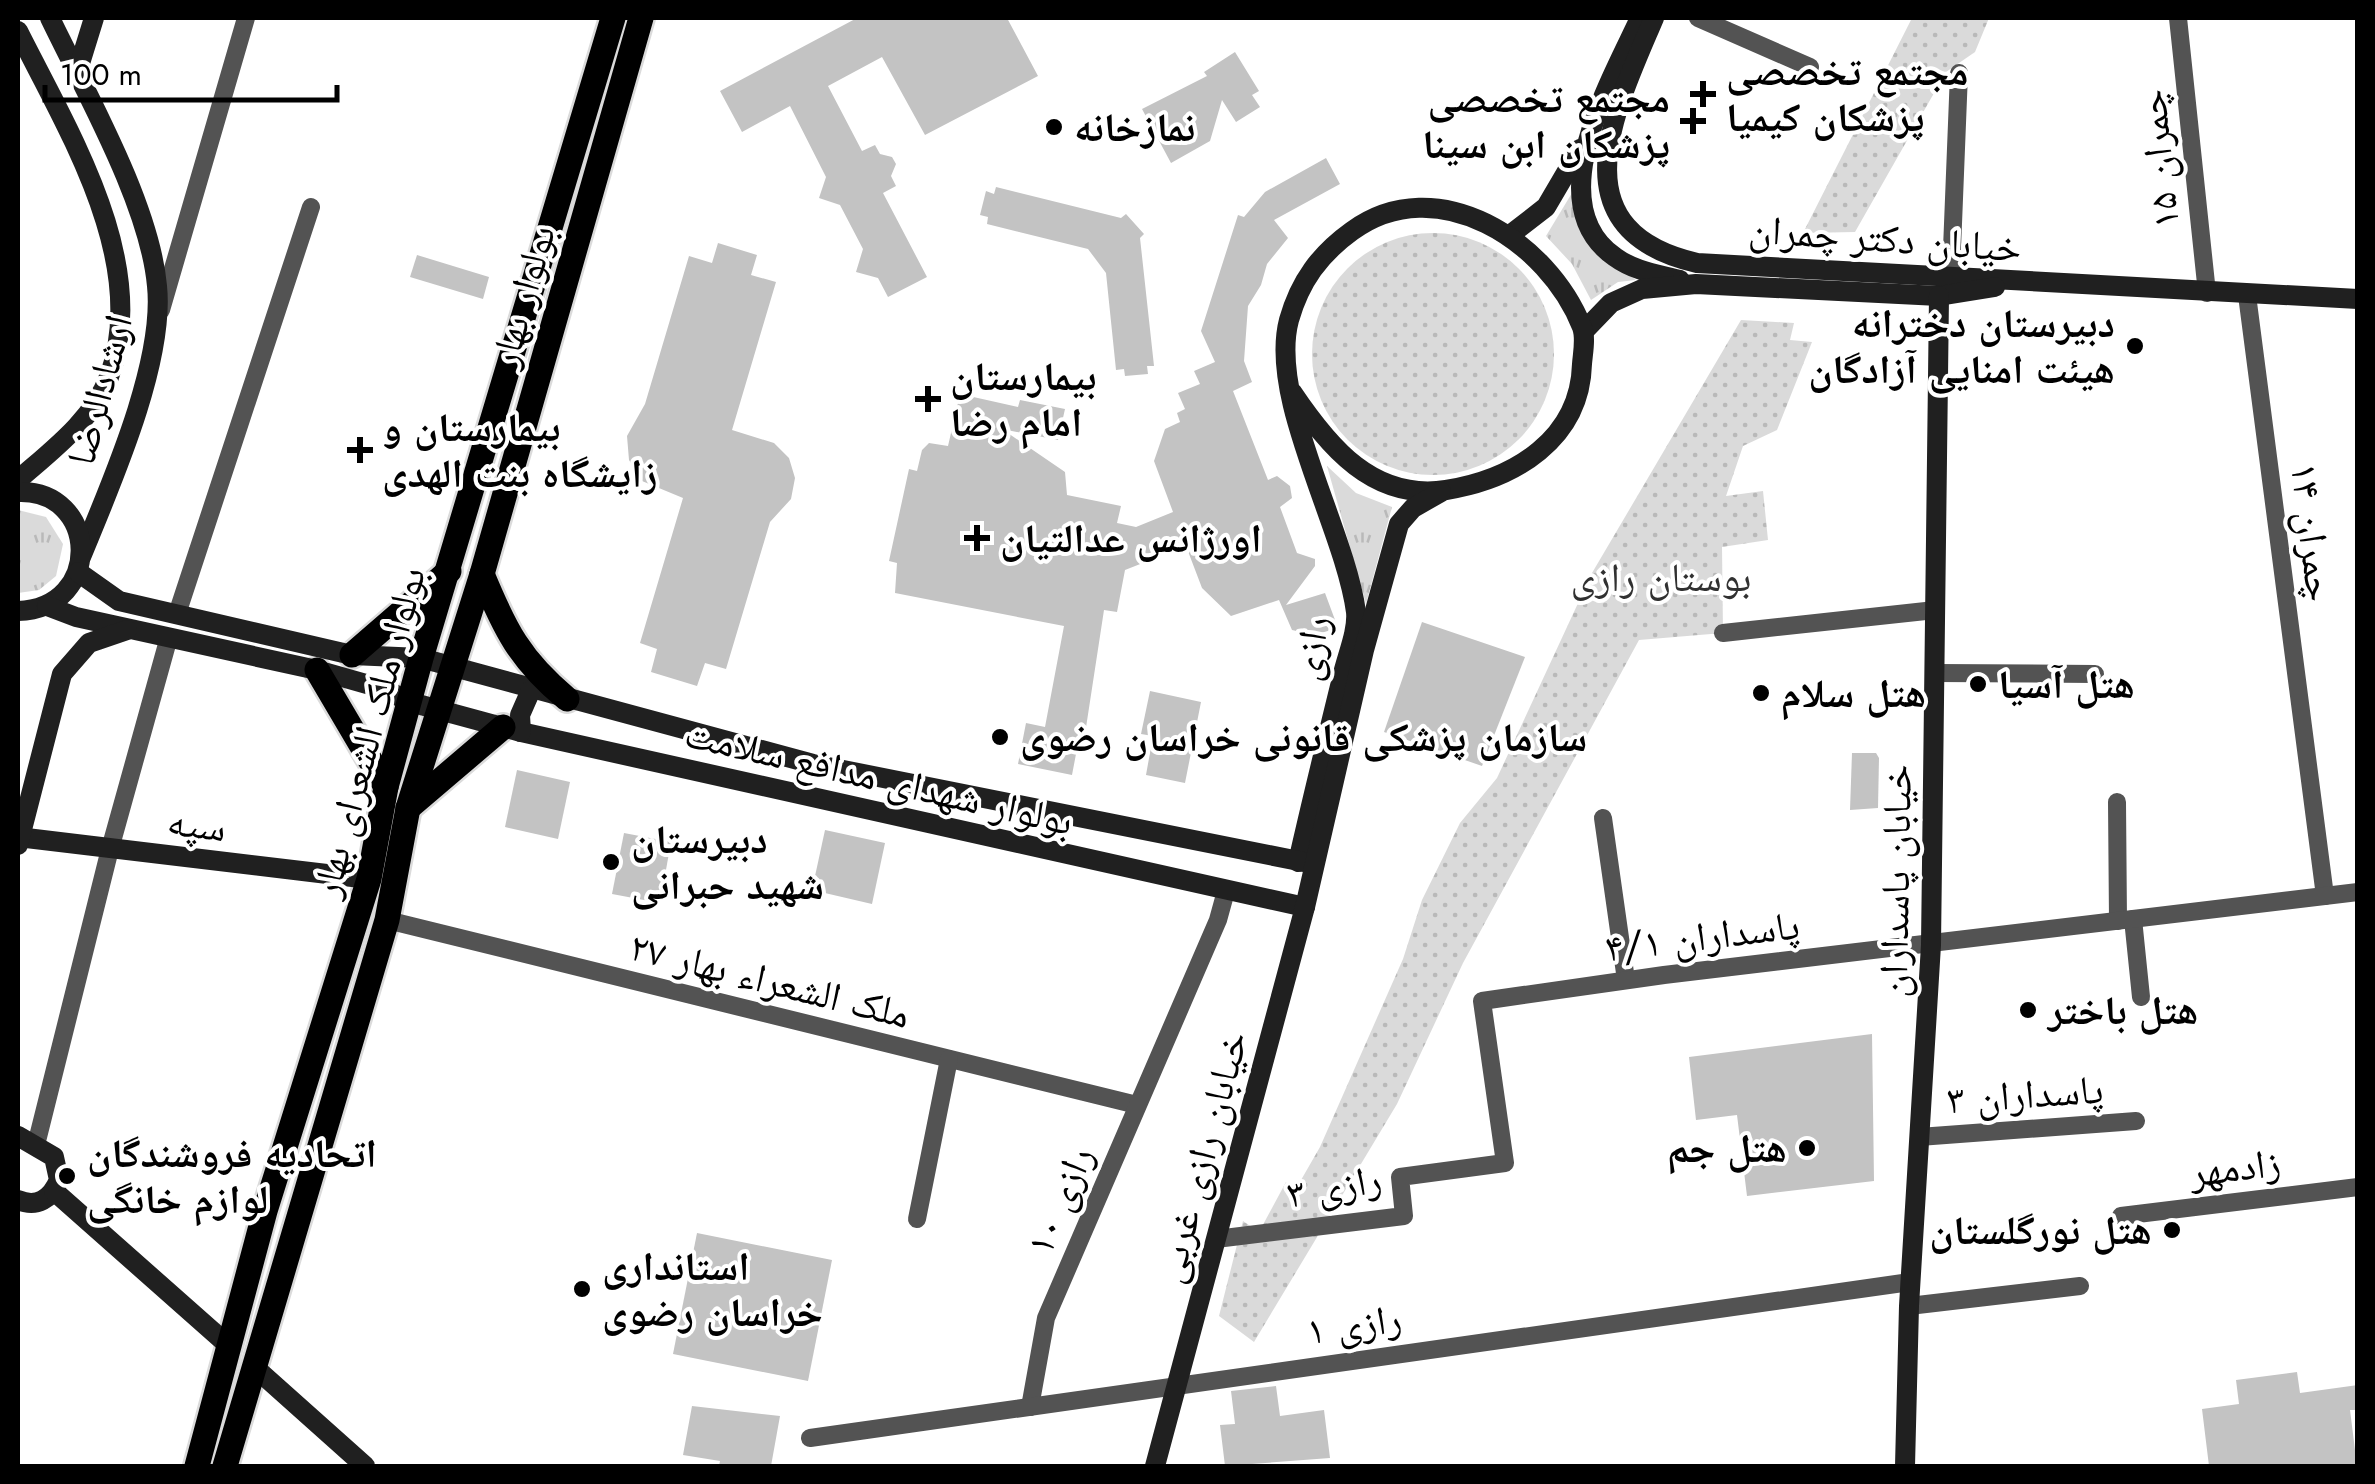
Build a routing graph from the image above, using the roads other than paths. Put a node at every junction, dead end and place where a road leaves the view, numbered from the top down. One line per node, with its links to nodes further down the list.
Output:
1 (50, 18): 12 (street, ارشادالرضا)
2 (94, 18): 12 (street)
3 (246, 18): 23 (street)
4 (614, 18): 30 (main road, بولوار ملک الشعرای بهار)
5 (642, 18): 31 (main road, بولوار بهار)
6 (1698, 18): 10 (street)
7 (2178, 18): 19 (street, چمران ۱۵)
8 (1647, 22): 13 (street); 16 (street, خیابان دکتر چمران)
9 (18, 31): 26 (street, ارشادالرضا)
10 (1810, 67)
11 (1959, 72): 16 (street)
12 (77, 73): 23 (street, ارشادالرضا)
13 (1588, 134): 15 (street); 18 (street)
14 (312, 207): 35 (street)
15 (1510, 235): 24 (street); 25 (street)
16 (1951, 274): 17 (street, خیابان دکتر چمران)
17 (2026, 283): 19 (street, خیابان دکتر چمران); 21 (street)
18 (1696, 284): 21 (street); 24 (street)
19 (2207, 294): 20 (street, خیابان دکتر چمران)
20 (2246, 295): 22 (street, خیابان دکتر چمران); 61 (street, چمران ۱۴)
21 (1939, 296): 33 (street, خیابان پاسداران)
22 (2358, 299)
23 (158, 320): 29 (street, ارشادالرضا)
24 (1584, 331): 27 (street)
25 (1292, 392): 27 (street); 57 (street, رازی)
26 (18, 480)
27 (1444, 490): 57 (street, رازی)
28 (18, 492): 29 (street)
29 (79, 565): 32 (street); 35 (street, بولوار شهدای مدافع سلامت)
30 (449, 570): 39 (main road); 40 (main road, بولوار ملک الشعرای بهار)
31 (482, 574): 41 (main road, بولوار بهار); 46 (main road)
32 (47, 606): 34 (street); 36 (street, بولوار شهدای مدافع سلامت)
33 (1935, 610): 37 (street); 43 (street, خیابان پاسداران)
34 (18, 611)
35 (178, 614): 39 (street, بولوار شهدای مدافع سلامت)
36 (130, 629): 38 (street, بولوار شهدای مدافع سلامت); 54 (street)
37 (1724, 633)
38 (169, 637): 42 (street, بولوار شهدای مدافع سلامت); 55 (street)
39 (352, 655): 40 (street, بولوار شهدای مدافع سلامت)
40 (421, 658): 41 (street, بولوار شهدای مدافع سلامت); 47 (main road, بولوار ملک الشعرای بهار)
41 (450, 667): 45 (street, بولوار شهدای مدافع سلامت); 48 (main road, بولوار بهار)
42 (317, 670): 47 (street, بولوار شهدای مدافع سلامت); 50 (main road)
43 (1934, 673): 44 (street); 65 (street, خیابان پاسداران)
44 (2095, 674)
45 (531, 690): 46 (street, بولوار شهدای مدافع سلامت); 49 (street)
46 (568, 699): 56 (street, بولوار شهدای مدافع سلامت)
47 (410, 702): 48 (street, بولوار شهدای مدافع سلامت); 50 (main road, بولوار ملک الشعرای بهار)
48 (439, 710): 49 (street, بولوار شهدای مدافع سلامت); 52 (main road, بولوار ملک الشعرای بهار)
49 (512, 730): 52 (main road); 59 (street, بولوار شهدای مدافع سلامت)
50 (386, 786): 58 (main road, بولوار ملک الشعرای بهار)
51 (2118, 802): 63 (street)
52 (408, 808): 64 (main road, بولوار ملک الشعرای بهار)
53 (1603, 818): 66 (street)
54 (18, 840): 55 (street, سپه)
55 (110, 849): 58 (street, سپه); 73 (street)
56 (1236, 850): 57 (street, بولوار شهدای مدافع سلامت); 59 (street)
57 (1306, 863): 62 (street, خیابان رازی غربی)
58 (369, 879): 84 (main road, بولوار ملک الشعرای بهار)
59 (1226, 890): 62 (street, بولوار شهدای مدافع سلامت); 70 (street, رازی ۱۰)
60 (2358, 892): 61 (street, پاسداران ۴/۱)
61 (2325, 896): 63 (street, پاسداران ۴/۱)
62 (1305, 907): 80 (street, خیابان رازی غربی)
63 (2125, 919): 65 (street, پاسداران ۴/۱); 67 (street)
64 (387, 920): 69 (street, ملک الشعراء بهار ۲۷); 85 (main road, بولوار ملک الشعرای بهار)
65 (1932, 944): 66 (street, پاسداران ۴/۱); 72 (street, خیابان پاسداران)
66 (1626, 980): 68 (street, پاسداران ۴/۱)
67 (2141, 997)
68 (1482, 1001): 80 (street, رازی ۳)
69 (948, 1059): 70 (street, ملک الشعراء بهار ۲۷); 79 (street)
70 (1137, 1104): 87 (street, رازی ۱۰)
71 (2136, 1121): 72 (street, پاسداران ۳)
72 (1919, 1137): 81 (street, خیابان پاسداران)
73 (26, 1140): 76 (street)
74 (2358, 1187): 78 (street, زادمهر)
75 (18, 1188): 76 (street)
76 (50, 1195): 77 (street); 84 (street)
77 (18, 1200)
78 (2121, 1216)
79 (917, 1219)
80 (1216, 1239): 86 (street, خیابان رازی غربی)
81 (1910, 1282): 83 (street, خیابان پاسداران); 86 (street, رازی ۱)
82 (2080, 1286): 83 (street)
83 (1909, 1306): 93 (street, خیابان پاسداران)
84 (228, 1345): 85 (main road); 89 (main road, بولوار ملک الشعرای بهار)
85 (254, 1366): 90 (main road, بولوار ملک الشعرای بهار); 91 (street)
86 (1175, 1384): 87 (street); 92 (street, خیابان رازی غربی)
87 (1030, 1407): 88 (street)
88 (810, 1438)
89 (197, 1466)
90 (225, 1466)
91 (365, 1466)
92 (1155, 1466)
93 (1904, 1466)

